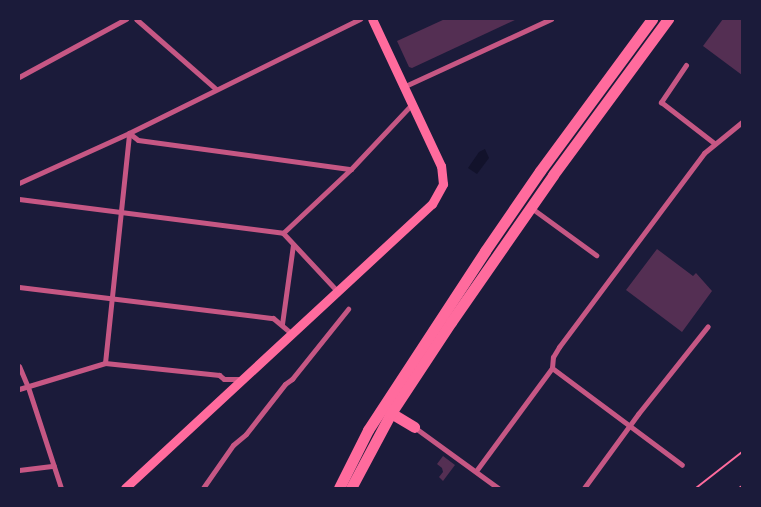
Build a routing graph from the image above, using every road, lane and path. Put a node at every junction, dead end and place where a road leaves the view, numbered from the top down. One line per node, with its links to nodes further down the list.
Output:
1 (126, 19): 9 (street)
2 (136, 19): 11 (street)
3 (360, 19): 11 (street)
4 (372, 19): 10 (main road)
5 (551, 19): 10 (street)
6 (652, 19): 49 (highway)
7 (668, 19): 19 (highway)
8 (686, 65): 15 (street)
9 (19, 77)
10 (403, 87): 12 (main road)
11 (216, 89): 14 (street)
12 (412, 104): 16 (street); 25 (main road)
13 (742, 122): 15 (street)
14 (129, 132): 16 (street); 17 (street); 20 (street)
15 (714, 143): 33 (street)
16 (351, 169): 21 (street)
17 (19, 183)
18 (19, 199): 20 (street)
19 (530, 207): 23 (street); 37 (highway)
20 (119, 213): 21 (street); 26 (street)
21 (283, 233): 22 (street)
22 (293, 245): 25 (street); 28 (street)
23 (596, 255)
24 (19, 286): 26 (street)
25 (337, 292): 30 (main road)
26 (111, 298): 28 (street); 31 (street)
27 (348, 309): 48 (street)
28 (282, 324): 30 (street)
29 (708, 326): 38 (street)
30 (292, 334): 34 (main road)
31 (105, 363): 34 (street); 35 (street)
32 (19, 366): 35 (street)
33 (552, 368): 38 (street); 44 (street)
34 (244, 379): 47 (main road)
35 (28, 387): 36 (street); 42 (street)
36 (19, 389)
37 (392, 413): 39 (highway); 50 (highway)
38 (630, 426): 41 (street); 52 (street)
39 (414, 427): 44 (street)
40 (742, 452): 53 (path)
41 (682, 465)
42 (54, 466): 43 (street); 46 (street)
43 (19, 470)
44 (476, 471): 51 (street)
45 (742, 486): 54 (path)
46 (61, 488)
47 (126, 488)
48 (203, 488)
49 (339, 488)
50 (351, 488)
51 (498, 488)
52 (584, 488)
53 (696, 488)
54 (739, 488)

